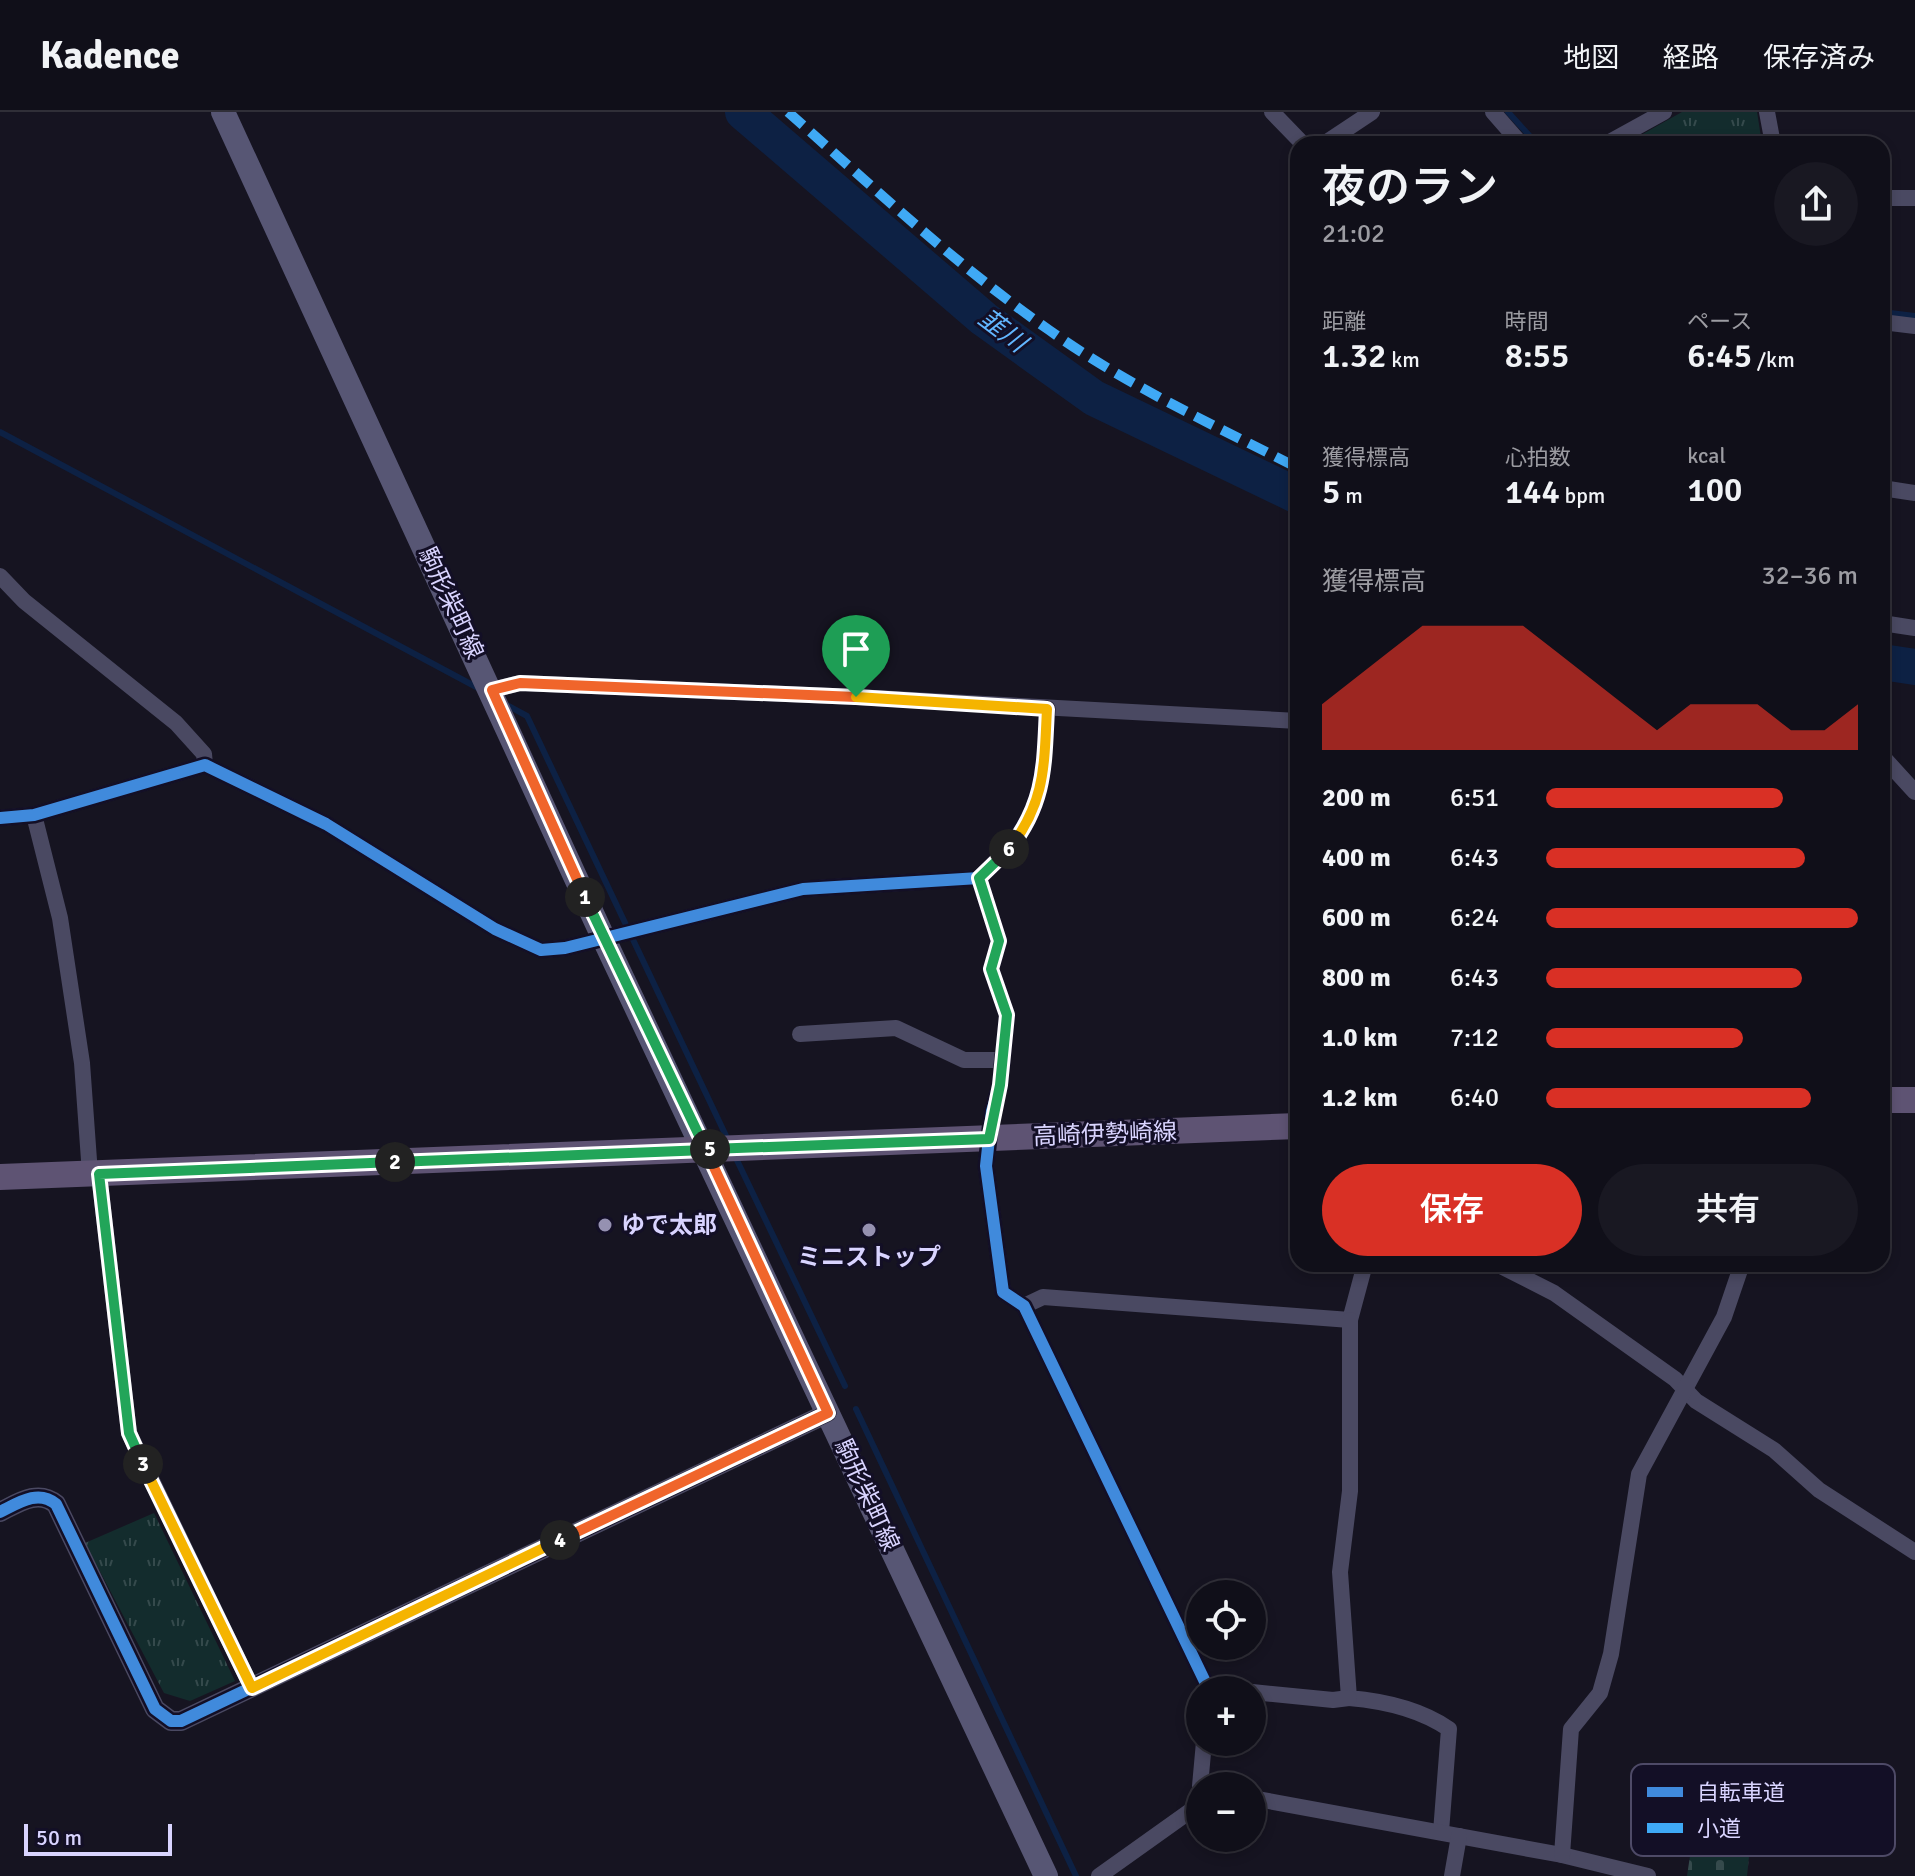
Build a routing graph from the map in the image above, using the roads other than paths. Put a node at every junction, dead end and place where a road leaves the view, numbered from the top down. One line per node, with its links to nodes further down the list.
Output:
1 (223, 112): 21 (main road, 駒形柴町線)
2 (1272, 112): 7 (street)
3 (1372, 112): 8 (street)
4 (1493, 112): 9 (street)
5 (1664, 112): 10 (street)
6 (1767, 112): 11 (street)
7 (1295, 136)
8 (1336, 136)
9 (1514, 136)
10 (1620, 136)
11 (1772, 136)
12 (1890, 198): 13 (street)
13 (1915, 198)
14 (1890, 323): 15 (street)
15 (1915, 326)
16 (1890, 489): 17 (street)
17 (1915, 493)
18 (0, 576): 24 (street)
19 (1890, 624): 20 (street)
20 (1915, 628)
21 (492, 690): 22 (street); 30 (main road, 駒形柴町線)
22 (1047, 709): 23 (street); 29 (street)
23 (1290, 721)
24 (205, 765): 27 (street); 30 (street)
25 (1890, 765): 26 (street)
26 (1915, 792)
27 (34, 815): 28 (street); 38 (street)
28 (0, 818)
29 (979, 878): 30 (street); 32 (street)
30 (603, 937): 37 (main road, 駒形柴町線)
31 (800, 1034): 32 (street)
32 (1003, 1060): 36 (street)
33 (1890, 1100): 34 (main road)
34 (1915, 1100)
35 (1290, 1126): 36 (main road, 高崎伊勢崎線)
36 (989, 1139): 37 (main road, 高崎伊勢崎線); 43 (street)
37 (706, 1150): 38 (main road, 高崎伊勢崎線); 46 (main road, 駒形柴町線)
38 (94, 1174): 39 (main road, 高崎伊勢崎線); 50 (street)
39 (0, 1177)
40 (1363, 1272): 44 (street)
41 (1513, 1272): 45 (street)
42 (1739, 1272): 45 (street)
43 (1024, 1306): 44 (street); 49 (street)
44 (1350, 1320): 52 (street)
45 (1686, 1393): 48 (street); 57 (street)
46 (828, 1413): 50 (street); 58 (main road, 駒形柴町線)
47 (0, 1512): 50 (street)
48 (1915, 1552)
49 (1202, 1676)
50 (252, 1688)
51 (1266, 1693): 52 (street)
52 (1349, 1698): 55 (street)
53 (1266, 1801): 55 (street)
54 (1186, 1807): 59 (street)
55 (1441, 1832): 56 (street)
56 (1459, 1836): 57 (street); 60 (street)
57 (1562, 1855): 61 (street)
58 (1046, 1876)
59 (1099, 1876)
60 (1452, 1876)
61 (1648, 1876)

